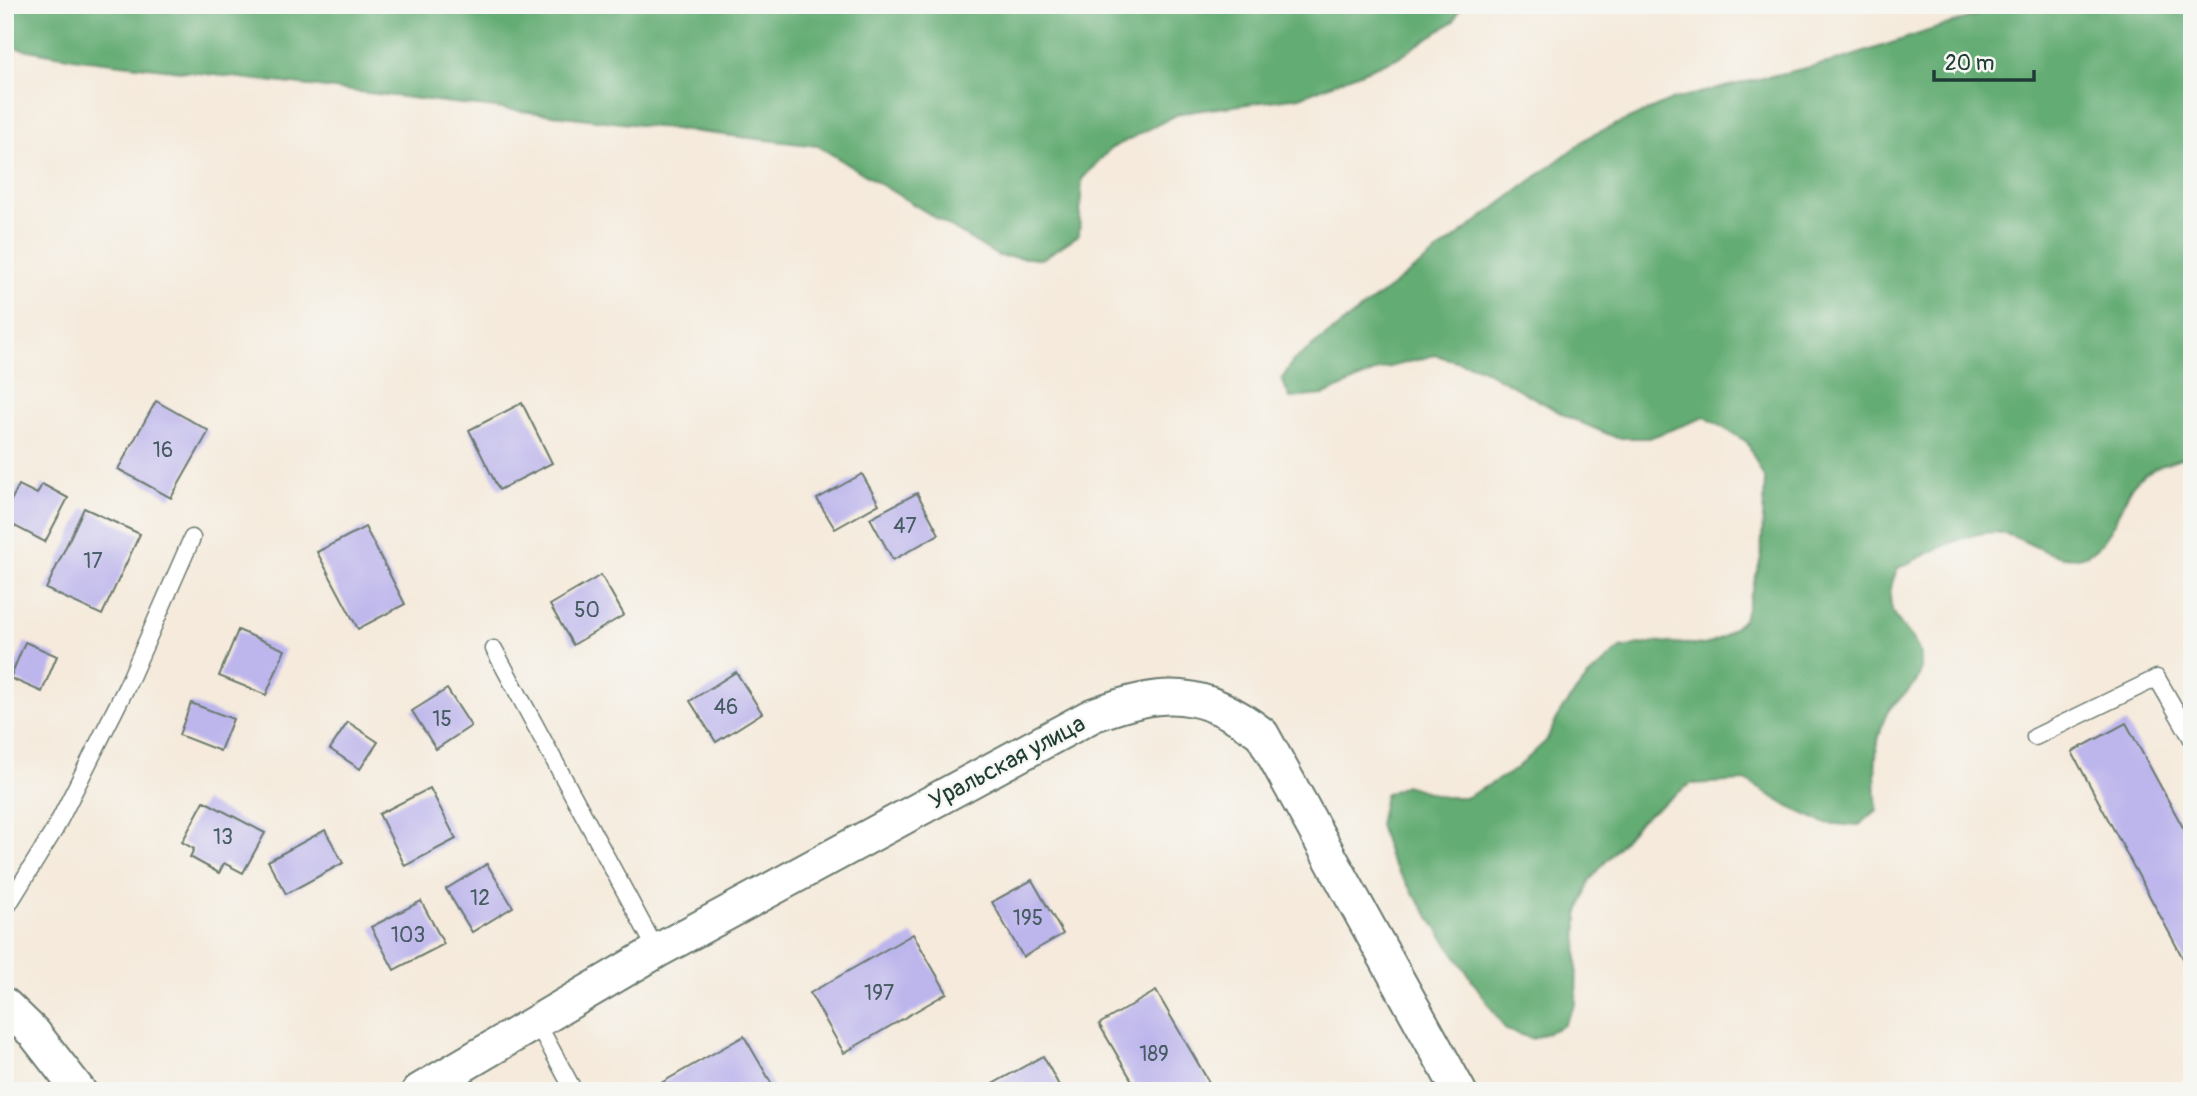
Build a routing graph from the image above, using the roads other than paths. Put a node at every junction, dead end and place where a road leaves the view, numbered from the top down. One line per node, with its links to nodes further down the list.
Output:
1 (191, 538): 5 (lane)
2 (494, 649): 6 (lane)
3 (2035, 737): 4 (lane)
4 (2192, 739)
5 (5, 910)
6 (657, 951): 8 (street, Уральская улица); 9 (street, Уральская улица)
7 (5, 1005): 10 (street)
8 (536, 1021): 11 (street, Уральская улица); 12 (lane)
9 (1447, 1087)
10 (79, 1091)
11 (419, 1091)
12 (574, 1091)

